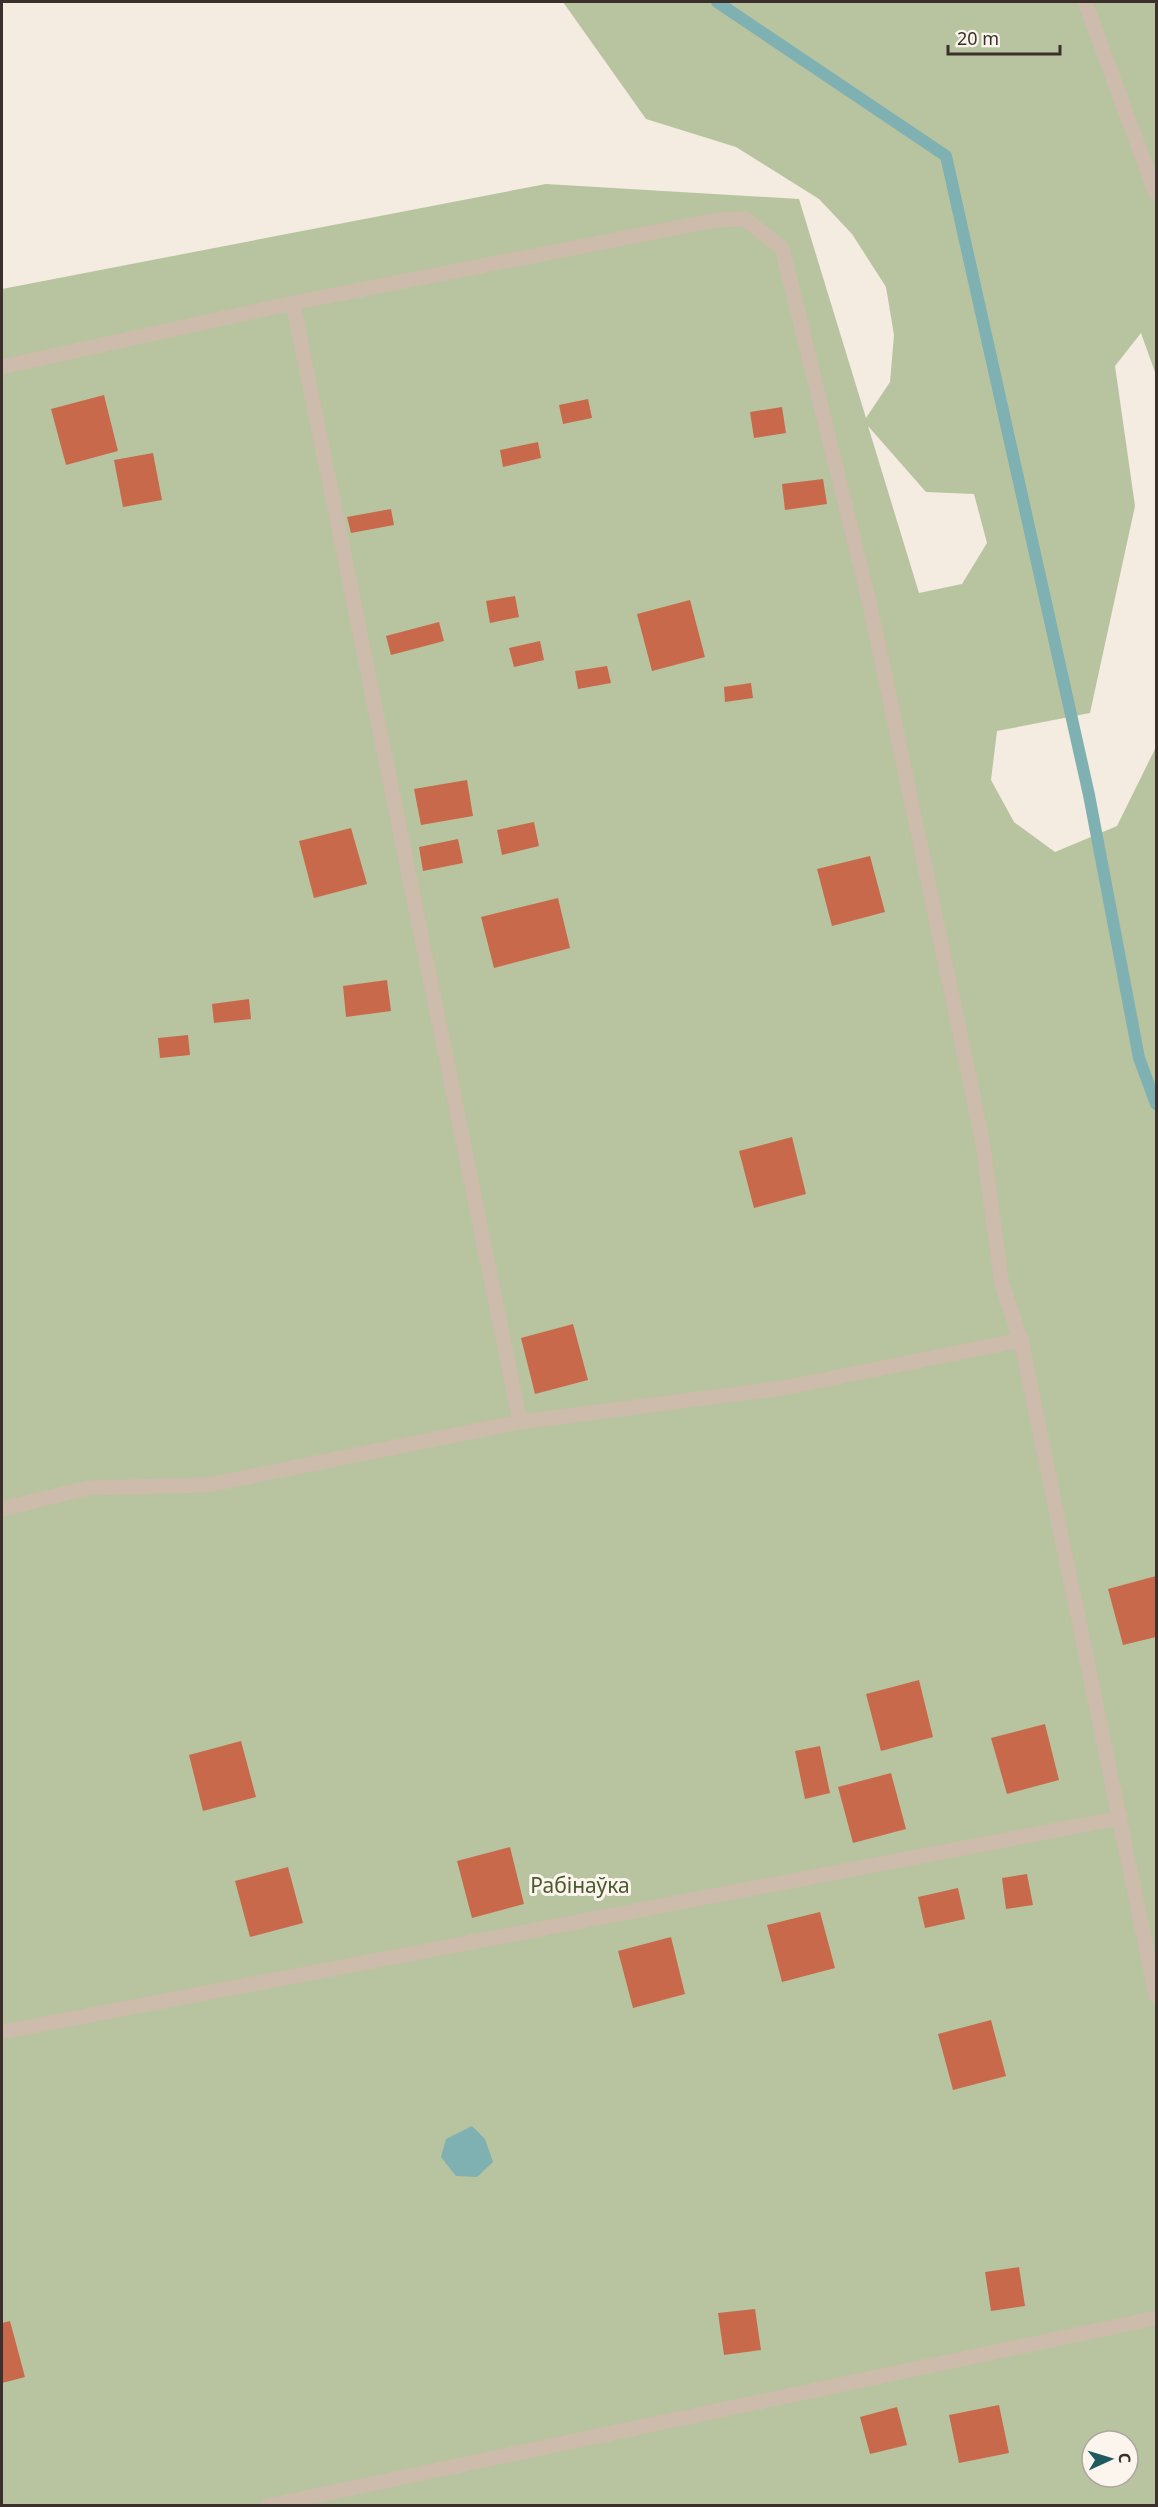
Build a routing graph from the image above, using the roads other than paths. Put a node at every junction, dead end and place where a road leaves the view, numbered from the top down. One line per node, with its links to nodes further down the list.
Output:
1 (1085, 2): 2 (lane)
2 (1156, 194)
3 (293, 303): 4 (lane); 5 (lane); 6 (lane)
4 (2, 367)
5 (1021, 1340): 6 (lane); 8 (lane)
6 (520, 1422): 7 (lane)
7 (2, 1509)
8 (1120, 1818): 9 (lane); 10 (lane)
9 (1156, 1996)
10 (2, 2032)
11 (1156, 2318): 12 (lane)
12 (267, 2505)

